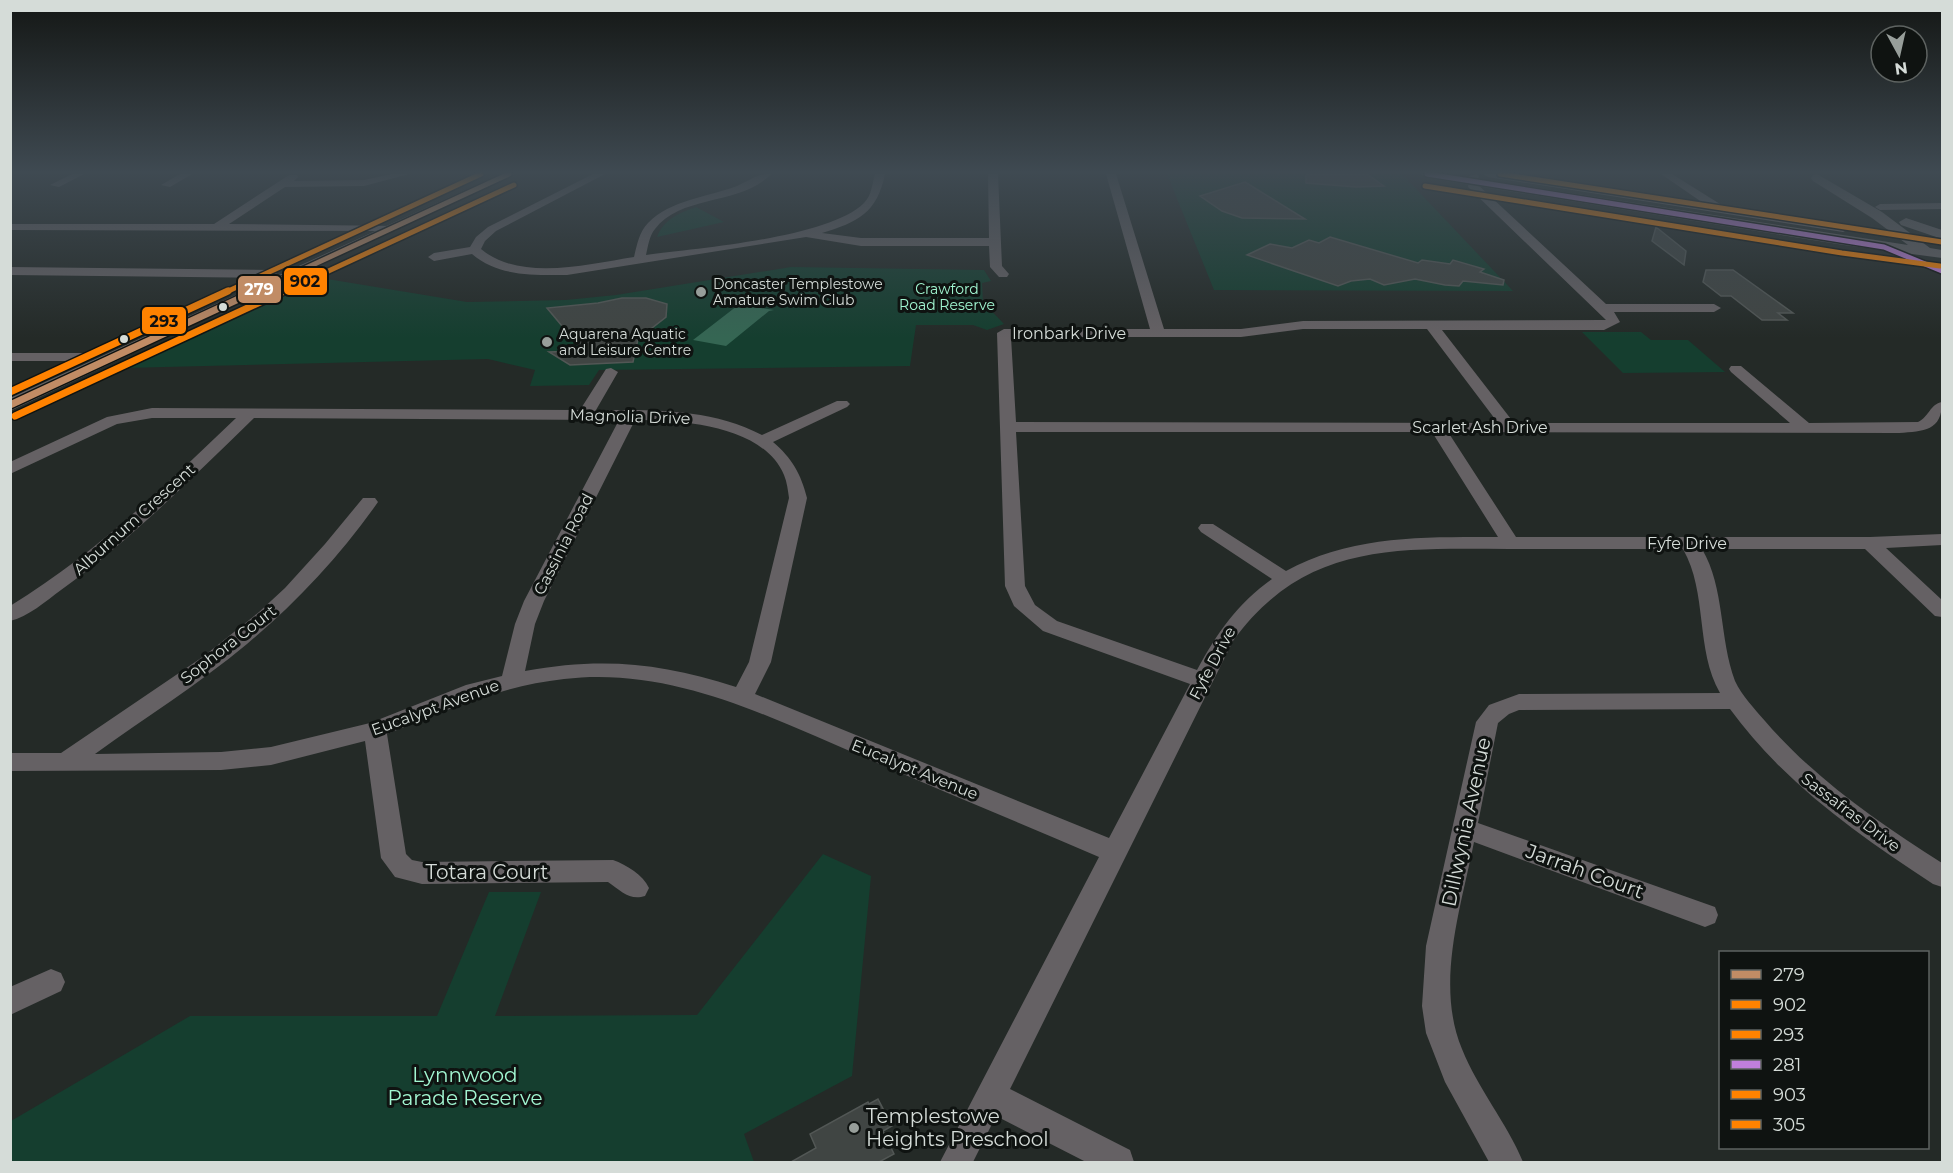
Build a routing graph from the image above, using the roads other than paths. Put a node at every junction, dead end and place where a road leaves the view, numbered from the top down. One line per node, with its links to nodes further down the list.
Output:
1 (370, 229): 26 (main road)
2 (391, 229): 34 (main road)
3 (493, 229): 20 (street)
4 (649, 229): 22 (street)
5 (820, 229): 15 (street)
6 (995, 229): 16 (street)
7 (1127, 229): 31 (street)
8 (1521, 229): 28 (street)
9 (1773, 229): 18 (main road)
10 (1828, 229): 14 (main road)
11 (1890, 229): 14 (main road)
12 (1895, 229): 19 (main road)
13 (1916, 229): 17 (main road)
14 (1842, 231): 19 (main road)
15 (806, 234): 16 (street); 22 (street)
16 (995, 242): 27 (street)
17 (1942, 246): 19 (main road)
18 (1884, 247): 19 (main road); 25 (main road)
19 (1920, 247): 23 (main road)
20 (475, 250): 21 (street); 22 (street)
21 (434, 257)
22 (639, 261)
23 (1942, 265)
24 (10, 271): 26 (street)
25 (1942, 271)
26 (271, 274): 33 (main road)
27 (1003, 274)
28 (1603, 308): 29 (street); 30 (street, Ironbark Drive)
29 (1714, 308)
30 (1431, 325): 31 (street, Ironbark Drive); 46 (street)
31 (1158, 332): 44 (street, Ironbark Drive)
32 (10, 357): 33 (street)
33 (87, 357): 34 (main road); 37 (main road)
34 (109, 359): 39 (main road)
35 (1736, 369): 47 (street)
36 (611, 372): 42 (street)
37 (10, 392)
38 (842, 404): 48 (street)
39 (10, 405)
40 (1942, 406): 47 (street, Scarlet Ash Drive)
41 (250, 413): 42 (street, Magnolia Drive); 49 (street, Magnolia Drive); 58 (street, Alburnum Crescent)
42 (586, 413): 43 (street, Magnolia Drive)
43 (630, 414): 48 (street, Magnolia Drive); 60 (street, Cassinia Road)
44 (1008, 427): 45 (street, Scarlet Ash Drive); 59 (street, Ironbark Drive)
45 (1437, 427): 46 (street, Scarlet Ash Drive); 53 (street)
46 (1509, 427): 47 (street, Scarlet Ash Drive)
47 (1804, 428)
48 (764, 440): 61 (street, Magnolia Drive)
49 (10, 469)
50 (369, 502): 65 (street, Sophora Court)
51 (1207, 528): 56 (street)
52 (1942, 539): 55 (street, Fyfe Drive)
53 (1510, 542): 54 (street, Fyfe Drive); 56 (street, Fyfe Drive)
54 (1689, 543): 55 (street, Fyfe Drive); 62 (street, Sassafras Drive)
55 (1870, 543): 57 (street)
56 (1284, 578): 59 (street, Fyfe Drive)
57 (1942, 611)
58 (10, 615)
59 (1202, 680): 67 (street, Fyfe Drive)
60 (512, 681): 61 (street, Eucalypt Avenue); 63 (street, Eucalypt Avenue)
61 (742, 698): 67 (street, Eucalypt Avenue)
62 (1736, 701): 66 (street, Dillwynia Avenue); 68 (street, Sassafras Drive)
63 (375, 730): 65 (street, Eucalypt Avenue); 69 (street, Totara Court)
64 (10, 762): 65 (street, Eucalypt Avenue)
65 (66, 762)
66 (1464, 828): 70 (street, Jarrah Court); 76 (street, Dillwynia Avenue)
67 (1115, 852): 73 (street, Fyfe Drive)
68 (1942, 876)
69 (636, 888)
70 (1706, 915)
71 (51, 982): 72 (street)
72 (10, 1002)
73 (991, 1096): 74 (street, Fyfe Drive); 75 (street)
74 (956, 1162)
75 (1118, 1162)
76 (1507, 1162)

